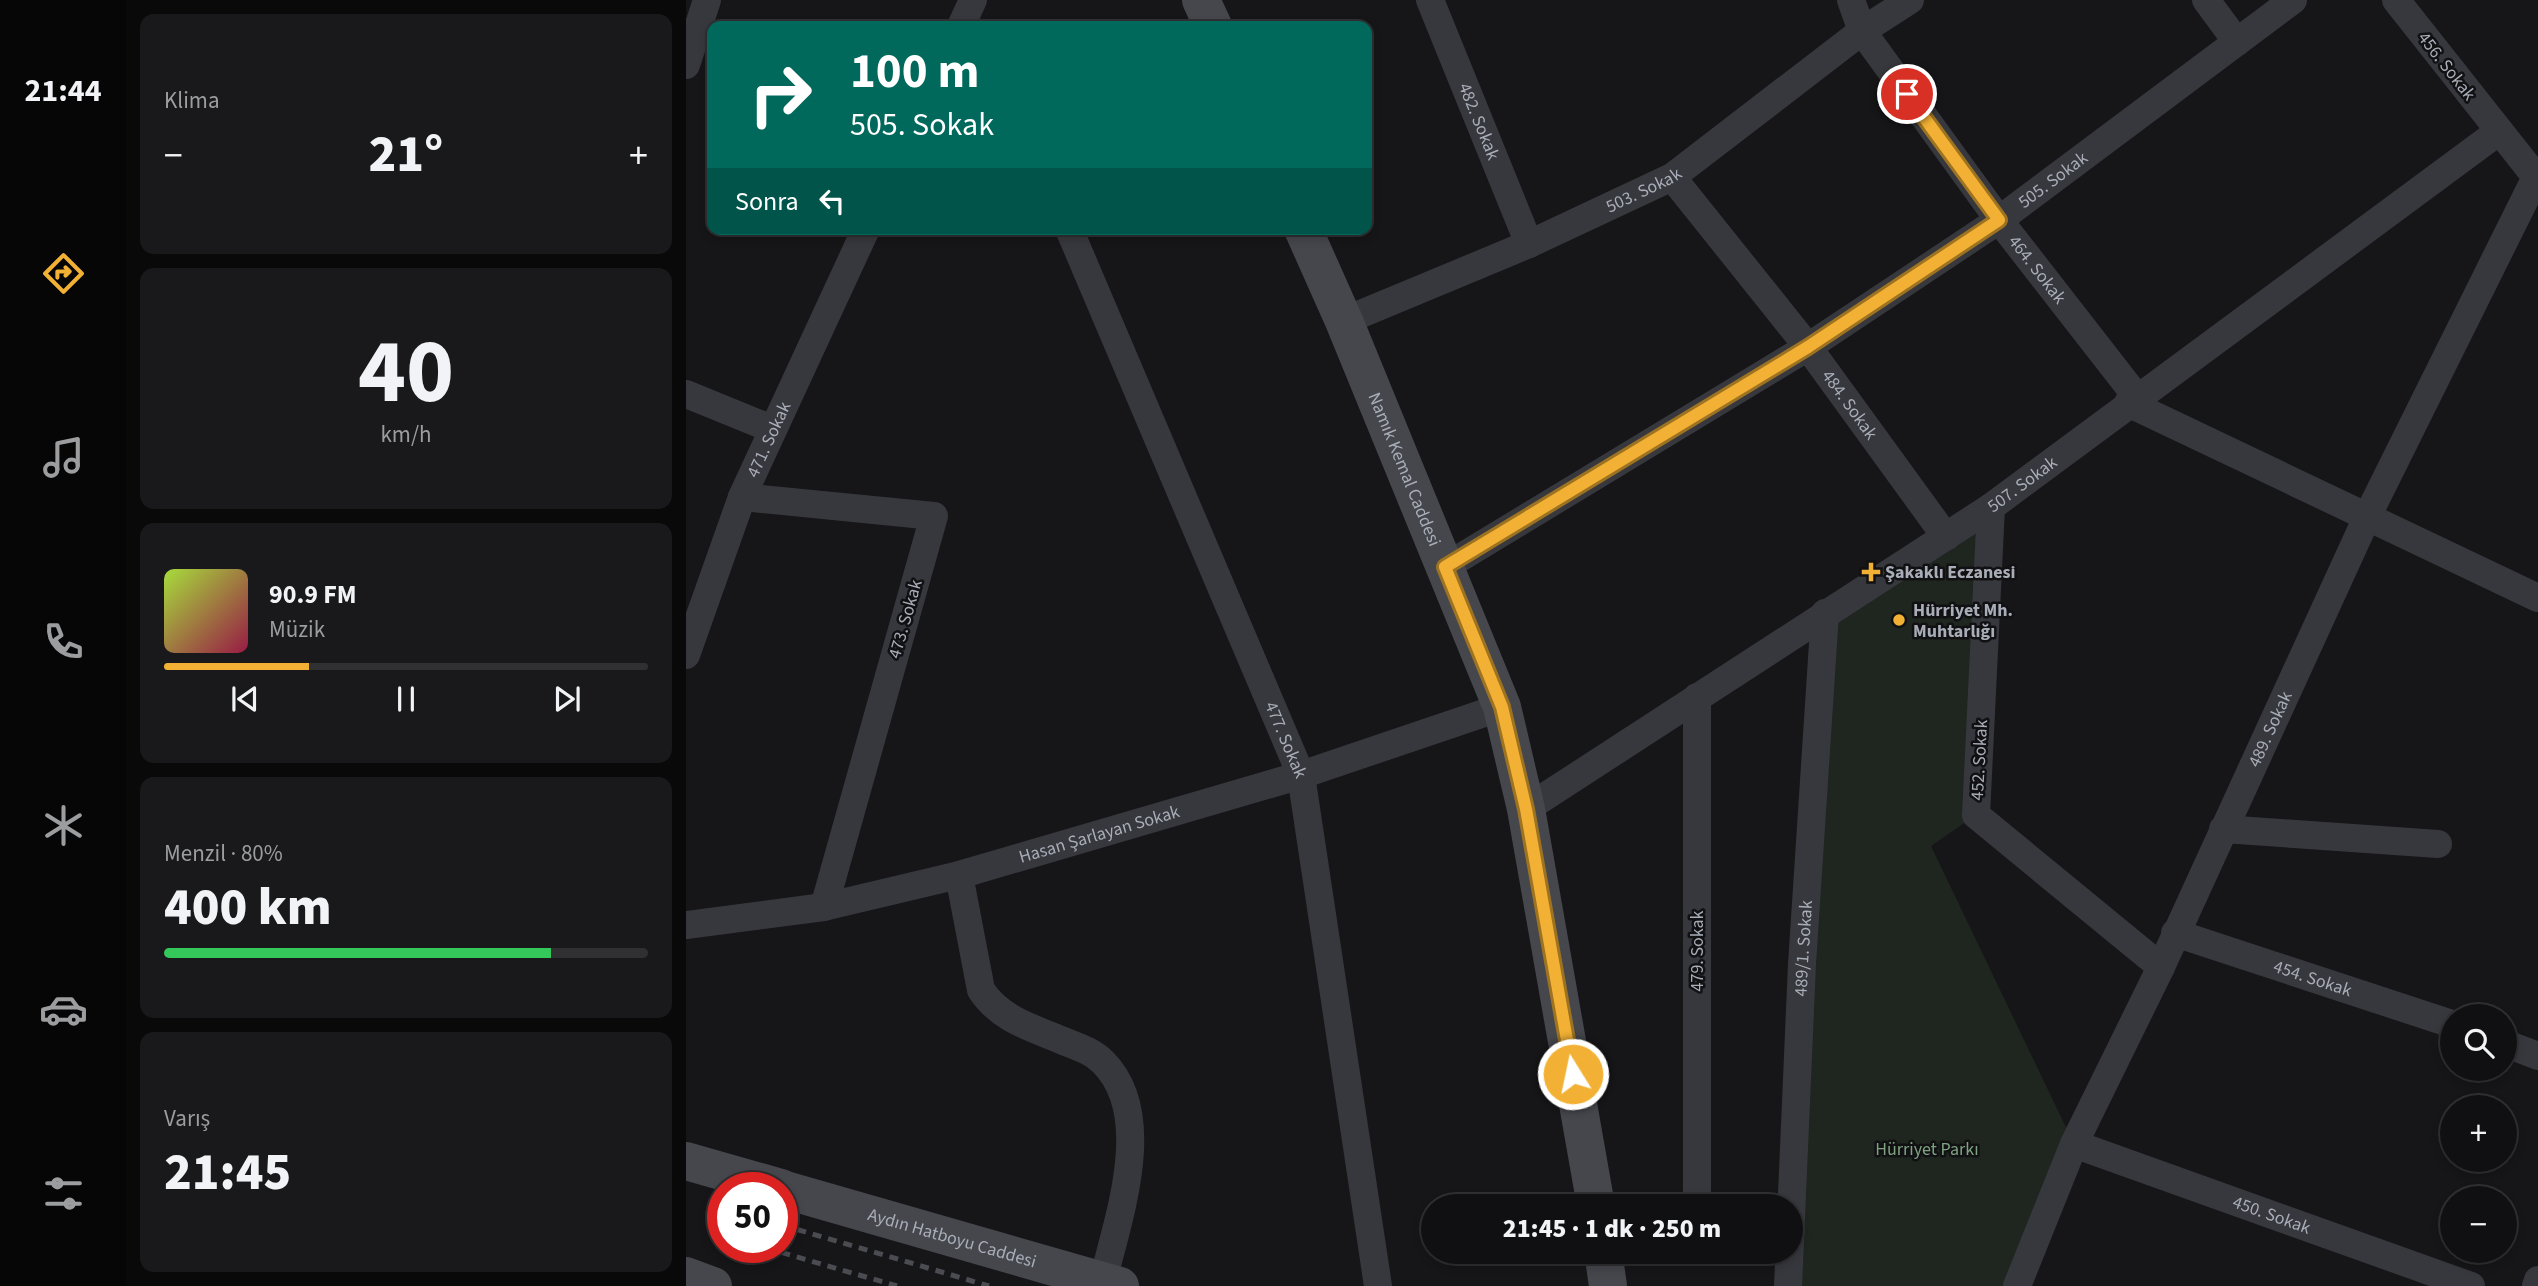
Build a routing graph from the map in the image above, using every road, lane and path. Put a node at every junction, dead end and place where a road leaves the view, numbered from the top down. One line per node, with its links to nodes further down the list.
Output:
1 (707, 0): 12 (street)
2 (1201, 0): 9 (main road)
3 (1430, 0): 20 (street, 482. Sokak)
4 (1851, 0): 10 (street, 464. Sokak)
5 (1910, 0): 10 (street, 503. Sokak)
6 (2206, 0): 11 (street)
7 (2293, 0): 11 (street, 505. Sokak)
8 (2396, 0): 13 (street, 456. Sokak)
9 (1211, 21)
10 (1861, 31): 14 (street, 503. Sokak); 16 (street, 464. Sokak)
11 (2236, 42): 16 (street, 505. Sokak)
12 (686, 65)
13 (2498, 132): 15 (street, 456. Sokak); 24 (street, 507. Sokak)
14 (1672, 177): 20 (street, 503. Sokak); 22 (street, 484. Sokak)
15 (2536, 177): 28 (street, 489. Sokak)
16 (1999, 220): 22 (street, 505. Sokak); 24 (street, 464. Sokak)
17 (863, 235): 25 (street, 471. Sokak)
18 (1072, 235): 36 (street, 477. Sokak)
19 (1306, 235): 21 (main road, Namık Kemal Caddesi)
20 (1529, 244): 21 (street, 503. Sokak)
21 (1344, 321): 30 (main road, Namık Kemal Caddesi)
22 (1808, 347): 29 (street, 484. Sokak); 30 (street, 505. Sokak)
23 (686, 394): 25 (street)
24 (2132, 400): 27 (street, 507. Sokak); 28 (street)
25 (772, 429): 26 (street, 471. Sokak)
26 (742, 497): 33 (street, 471. Sokak); 41 (street, 473. Sokak)
27 (1991, 507): 29 (street, 507. Sokak); 44 (street, 452. Sokak)
28 (2368, 514): 31 (street); 38 (street, 489. Sokak)
29 (1946, 537): 32 (street, 507. Sokak)
30 (1445, 567): 35 (main road, Namık Kemal Caddesi)
31 (2538, 598)
32 (1825, 613): 34 (street, 507. Sokak); 61 (street, 489/1. Sokak)
33 (686, 655)
34 (1697, 697): 37 (street, 507. Sokak); 53 (street, 479. Sokak)
35 (1502, 707): 36 (street, Hasan Şarlayan Sokak); 37 (main road, Namık Kemal Caddesi)
36 (1301, 775): 40 (street, Hasan Şarlayan Sokak); 59 (street, 477. Sokak)
37 (1526, 809): 52 (main road, Namık Kemal Caddesi)
38 (2222, 829): 39 (street); 43 (street, 489. Sokak)
39 (2438, 844)
40 (959, 875): 41 (street, Hasan Şarlayan Sokak); 57 (street)
41 (824, 907): 42 (street, Hasan Şarlayan Sokak)
42 (686, 925)
43 (2175, 933): 44 (street, 489. Sokak); 45 (street, 454. Sokak)
44 (2161, 968): 48 (street, 489. Sokak)
45 (2440, 1020)
46 (2517, 1048): 47 (street)
47 (2538, 1056)
48 (2074, 1144): 62 (street, 489. Sokak); 63 (street, 450. Sokak)
49 (686, 1161): 50 (main road, Aydın Hatboyu Caddesi)
50 (725, 1172)
51 (798, 1193): 57 (main road, Aydın Hatboyu Caddesi)
52 (1594, 1194)
53 (1697, 1194)
54 (1605, 1264): 60 (main road)
55 (686, 1276): 58 (main road)
56 (2538, 1280): 64 (street)
57 (1112, 1284)
58 (713, 1286)
59 (1378, 1286)
60 (1608, 1286)
61 (1788, 1286)
62 (2017, 1286)
63 (2471, 1286)
64 (2536, 1286)

